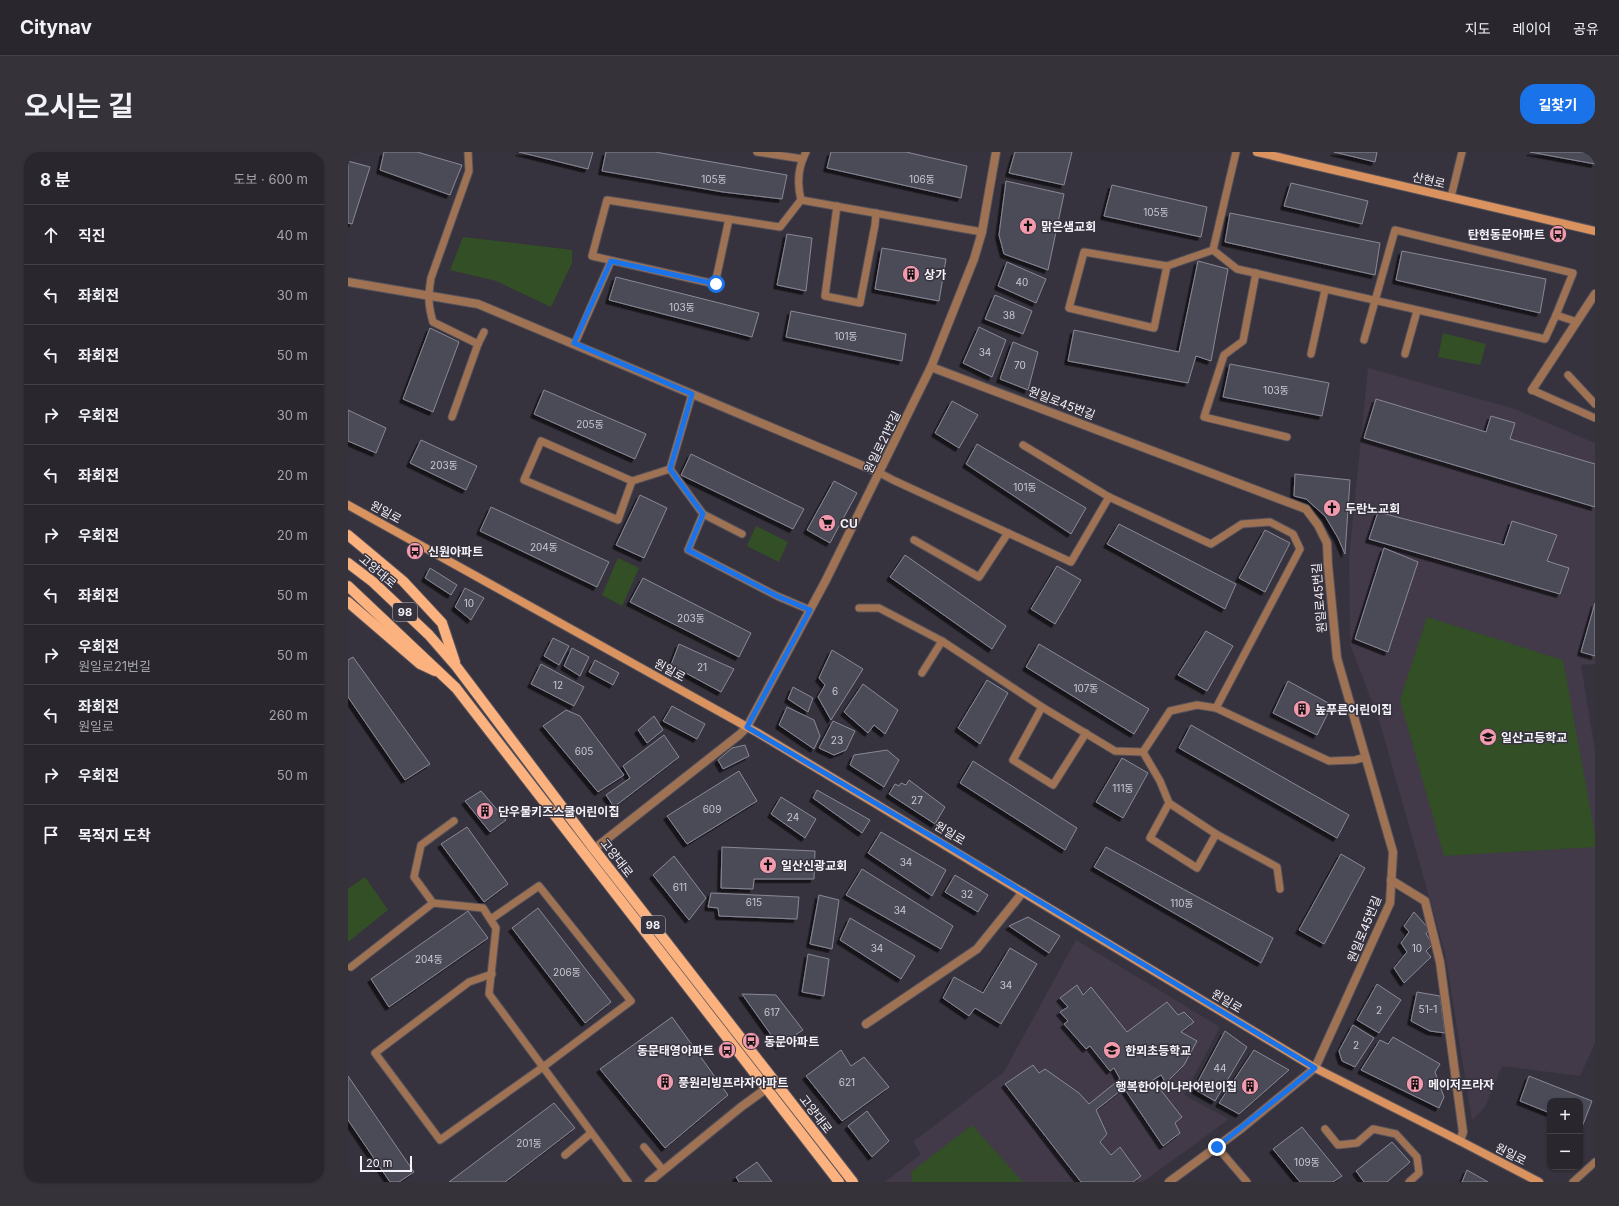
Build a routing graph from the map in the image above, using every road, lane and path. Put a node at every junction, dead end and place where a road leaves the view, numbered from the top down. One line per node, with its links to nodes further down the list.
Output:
1 (468, 152): 23 (lane)
2 (756, 152): 8 (lane)
3 (806, 152): 8 (lane)
4 (996, 152): 15 (street, 원일로21번길)
5 (1236, 152): 16 (lane)
6 (1257, 152): 9 (street, 산현로)
7 (1462, 152): 9 (lane)
8 (803, 159): 10 (lane)
9 (1451, 197): 14 (street, 산현로)
10 (801, 200): 11 (lane); 13 (lane)
11 (837, 206): 12 (lane); 12 (lane)
12 (876, 213): 15 (lane)
13 (729, 219): 17 (lane); 17 (lane)
14 (1595, 231)
15 (982, 232): 34 (street, 원일로21번길)
16 (1213, 250): 18 (lane); 19 (lane)
17 (611, 261): 30 (lane)
18 (1167, 266): 18 (lane)
19 (1256, 273): 21 (lane); 41 (lane)
20 (348, 282): 23 (street)
21 (1325, 290): 24 (lane); 32 (lane)
22 (1595, 294): 27 (street)
23 (428, 295): 30 (street); 31 (lane)
24 (1374, 302): 25 (lane); 26 (lane); 29 (lane)
25 (1417, 311): 26 (lane); 33 (lane)
26 (1556, 316): 27 (lane)
27 (1577, 322): 36 (street)
28 (484, 332): 31 (lane)
29 (1364, 340)
30 (574, 343): 37 (street)
31 (478, 344): 39 (lane)
32 (1311, 354)
33 (1405, 354)
34 (931, 367): 44 (street, 원일로21번길); 67 (street, 원일로45번길)
35 (1568, 375): 38 (lane)
36 (1532, 390): 40 (lane)
37 (692, 394): 43 (lane); 44 (street)
38 (1595, 404)
39 (452, 417)
40 (1595, 418)
41 (1287, 437)
42 (1023, 445): 46 (lane)
43 (670, 469): 45 (lane); 48 (lane)
44 (880, 473): 49 (lane); 57 (street, 원일로21번길)
45 (632, 481): 45 (lane)
46 (1109, 497): 49 (lane); 63 (lane)
47 (348, 505): 64 (street, 원일로)
48 (703, 514): 50 (lane); 57 (lane)
49 (1008, 533): 52 (lane)
50 (742, 534)
51 (348, 535): 59 (main road)
52 (914, 540)
53 (348, 563): 59 (main road, 고양대로 / 98)
54 (348, 586): 61 (main road, 고양대로 / 98)
55 (348, 602): 61 (main road)
56 (859, 608): 58 (lane)
57 (810, 610): 64 (street, 원일로21번길)
58 (942, 642): 60 (lane); 62 (lane)
59 (456, 666): 71 (main road, 고양대로 / 98)
60 (922, 673)
61 (444, 675): 82 (main road, 고양대로 / 98)
62 (1042, 707): 65 (lane); 65 (lane)
63 (1216, 708): 66 (lane); 67 (lane)
64 (747, 727): 71 (street, 원일로21번길); 74 (street, 원일로)
65 (1086, 734): 66 (lane)
66 (1142, 752): 68 (lane)
67 (1366, 758): 72 (street, 원일로45번길)
68 (1169, 803): 70 (lane); 70 (lane)
69 (454, 822): 75 (lane)
70 (1216, 834): 73 (lane)
71 (594, 850): 82 (main road, 고양대로 / 98)
72 (1391, 880): 81 (street, 원일로45번길); 85 (street)
73 (1280, 889)
74 (1023, 892): 79 (street); 81 (street, 원일로)
75 (433, 903): 76 (lane); 77 (lane)
76 (491, 919): 78 (lane); 80 (lane)
77 (351, 967)
78 (492, 974): 80 (lane); 80 (lane)
79 (866, 1024)
80 (543, 1067): 84 (lane)
81 (1315, 1068): 85 (street, 원일로); 87 (street)
82 (770, 1086): 90 (street); 93 (main road, 고양대로 / 98); 94 (main road, 고양대로 / 98)
83 (1325, 1129): 97 (lane)
84 (591, 1133): 88 (lane); 91 (lane)
85 (1460, 1141): 98 (street, 원일로)
86 (644, 1147): 90 (lane)
87 (1217, 1147): 95 (street); 96 (lane)
88 (565, 1155)
89 (1595, 1162): 99 (lane)
90 (663, 1170): 92 (street)
91 (628, 1182)
92 (649, 1182)
93 (839, 1182)
94 (853, 1182)
95 (1169, 1182)
96 (1248, 1182)
97 (1409, 1182)
98 (1539, 1182)
99 (1573, 1182)

